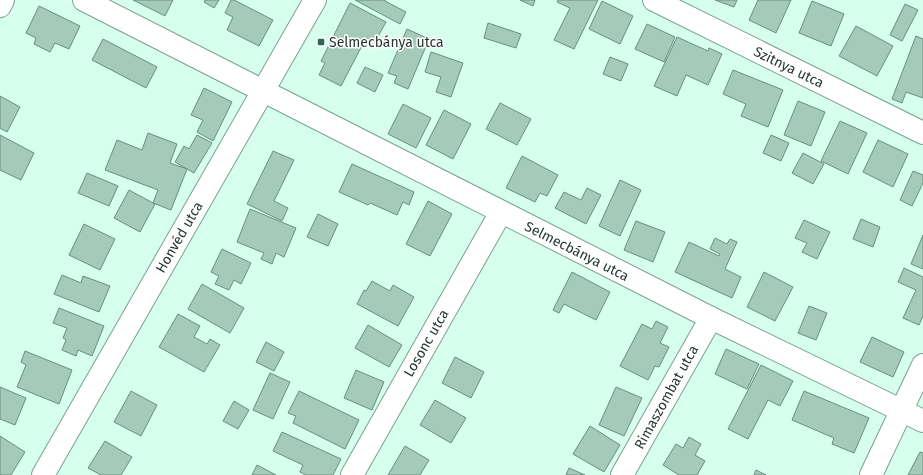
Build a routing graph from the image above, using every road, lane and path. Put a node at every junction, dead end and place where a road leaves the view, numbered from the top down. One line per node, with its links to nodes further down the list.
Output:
1 (3, 0): 5 (street)
2 (84, 0): 6 (street, Selmecbánya utca)
3 (315, 0): 6 (street, Honvéd utca)
4 (654, 0): 7 (street, Szitnya utca)
5 (0, 6)
6 (262, 91): 8 (street, Selmecbánya utca); 13 (street, Honvéd utca)
7 (923, 133)
8 (501, 212): 9 (street, Selmecbánya utca); 14 (street, Losonc utca)
9 (711, 318): 11 (street, Selmecbánya utca); 15 (street, Rimaszombat utca)
10 (923, 365): 11 (street)
11 (902, 410): 12 (street, Selmecbánya utca); 16 (street)
12 (923, 421)
13 (43, 475)
14 (352, 475)
15 (622, 475)
16 (871, 475)

